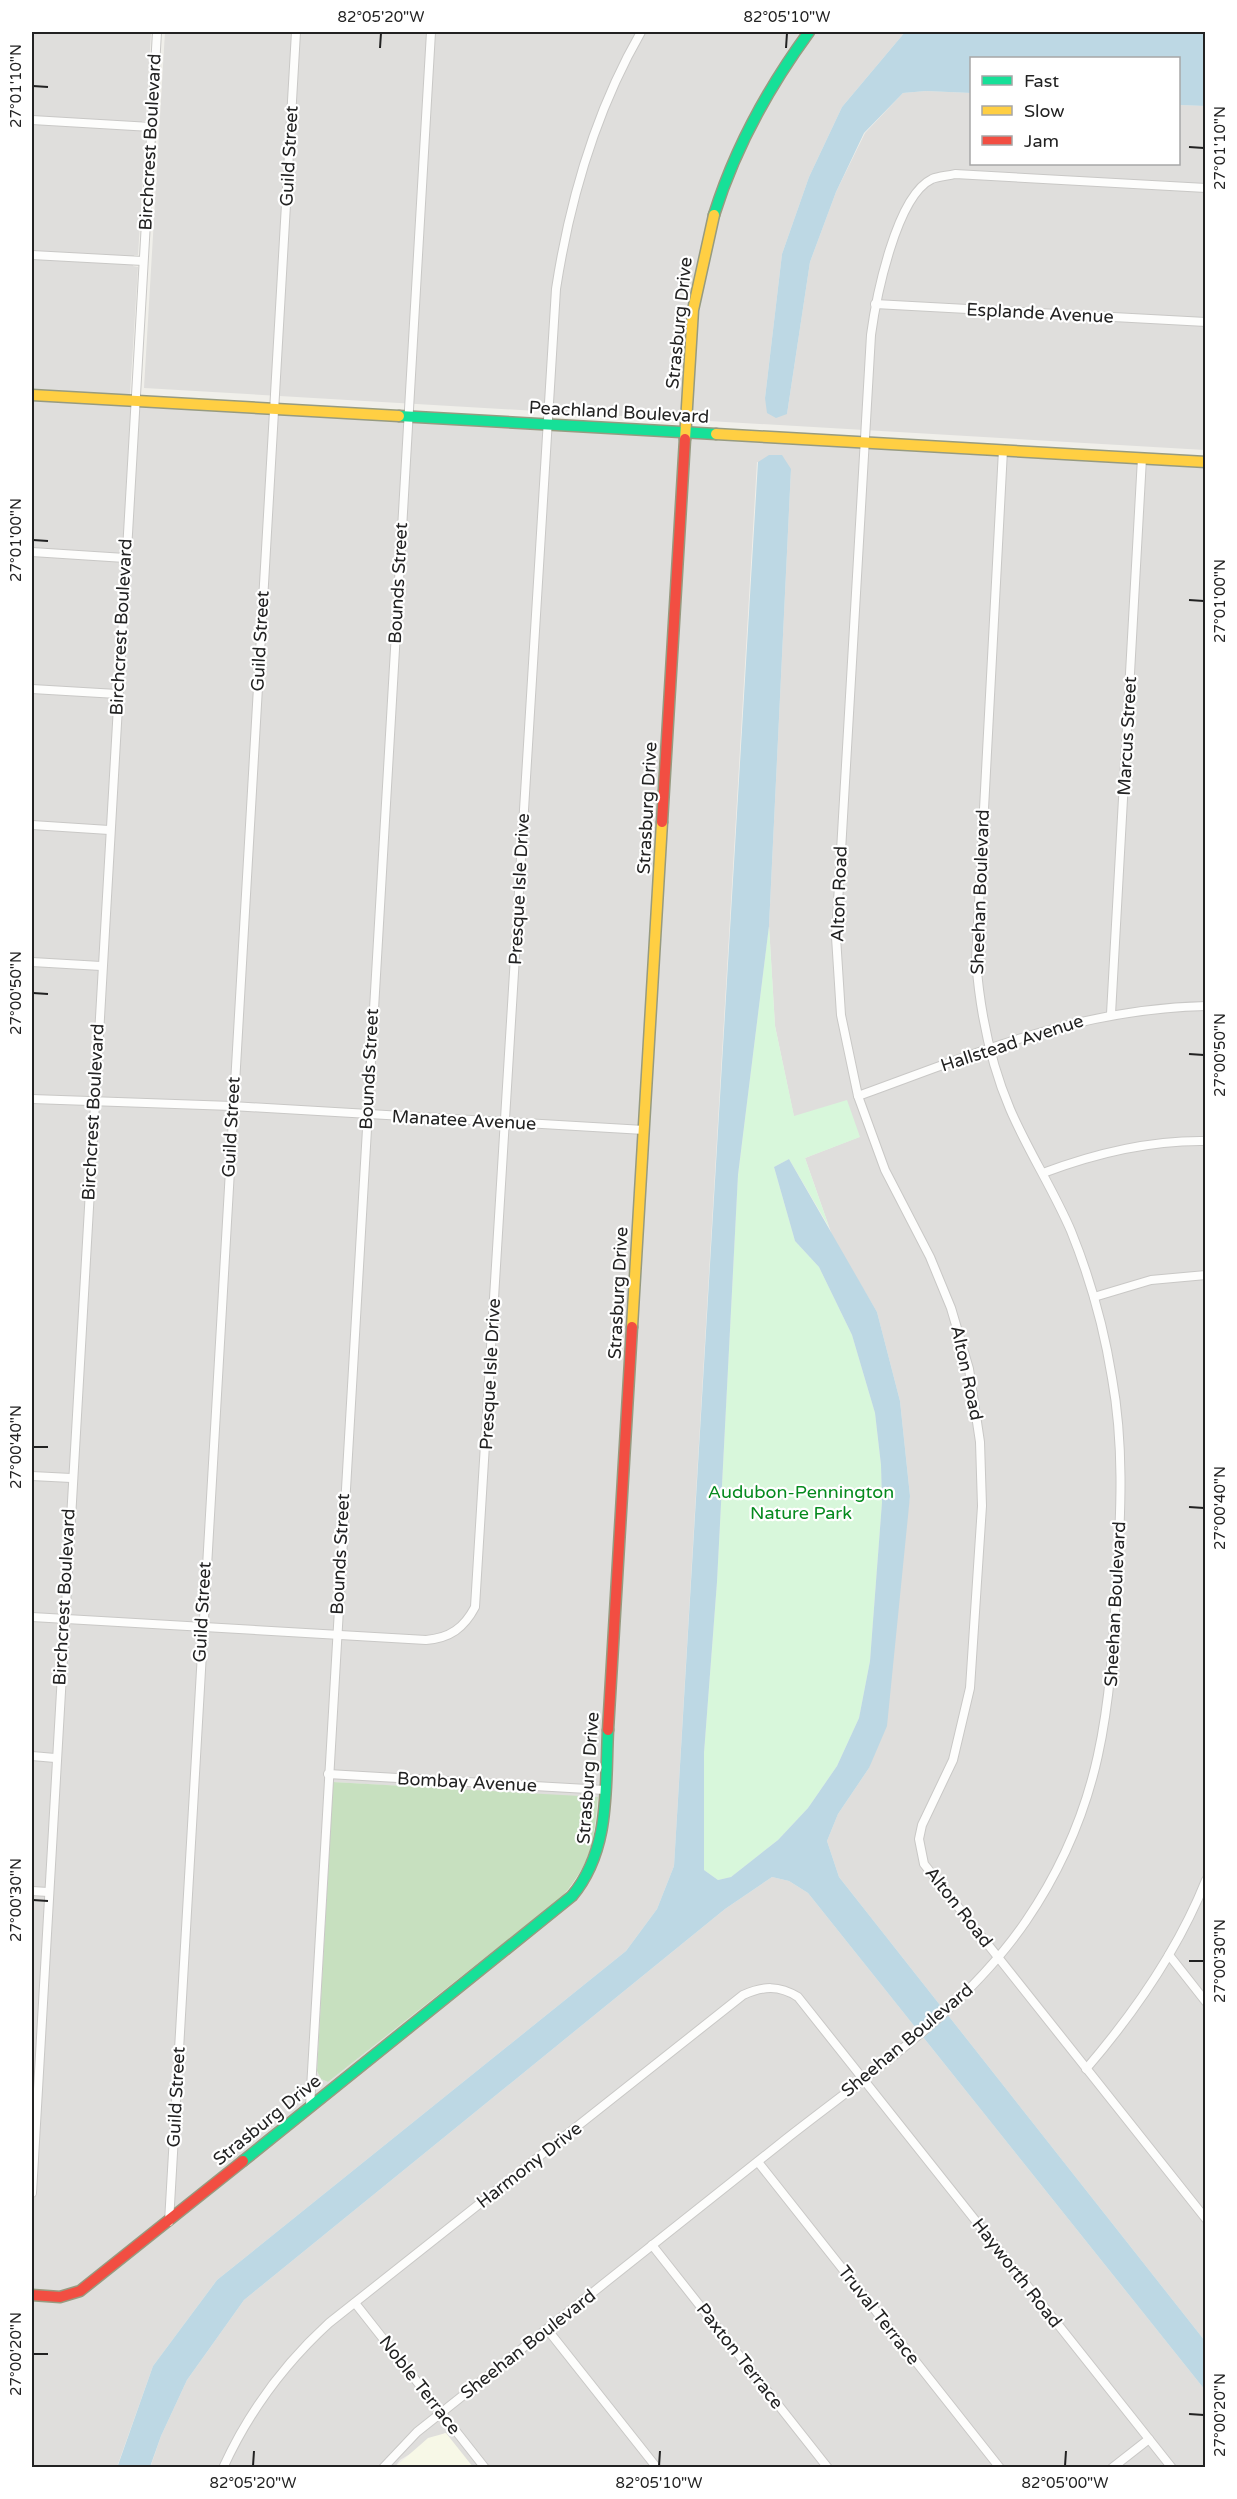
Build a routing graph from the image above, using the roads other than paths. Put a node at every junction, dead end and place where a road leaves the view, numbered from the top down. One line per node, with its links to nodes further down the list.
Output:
1 (157, 32): 7 (street, Birchcrest Boulevard)
2 (296, 32): 15 (street, Guild Street)
3 (431, 32): 16 (street, Bounds Street)
4 (641, 32): 17 (street, Presque Isle Drive)
5 (809, 32): 18 (street, Strasburg Drive)
6 (32, 120): 7 (street)
7 (151, 127): 10 (street, Birchcrest Boulevard)
8 (1206, 188): 11 (street, Alton Road)
9 (32, 255): 10 (street)
10 (143, 261): 14 (street, Birchcrest Boulevard)
11 (875, 304): 12 (street, Esplande Avenue); 19 (street, Alton Road)
12 (1206, 322)
13 (32, 395): 14 (street, Peachland Boulevard)
14 (135, 401): 15 (street, Peachland Boulevard); 24 (street, Birchcrest Boulevard)
15 (274, 409): 16 (street, Peachland Boulevard); 37 (street, Guild Street)
16 (408, 416): 17 (street, Peachland Boulevard); 38 (street, Bounds Street)
17 (547, 424): 18 (street, Peachland Boulevard); 39 (street, Presque Isle Drive)
18 (686, 432): 19 (street, Peachland Boulevard); 40 (street, Strasburg Drive)
19 (865, 442): 20 (street, Peachland Boulevard); 34 (street, Alton Road)
20 (1004, 450): 21 (street, Peachland Boulevard); 33 (street, Sheehan Boulevard)
21 (1142, 458): 22 (street, Peachland Boulevard); 32 (street, Marcus Street)
22 (1206, 462)
23 (32, 552): 24 (street)
24 (125, 558): 26 (street, Birchcrest Boulevard)
25 (32, 689): 26 (street)
26 (117, 694): 28 (street, Birchcrest Boulevard)
27 (32, 825): 28 (street)
28 (109, 830): 30 (street, Birchcrest Boulevard)
29 (32, 962): 30 (street)
30 (101, 966): 36 (street, Birchcrest Boulevard)
31 (1206, 1006): 32 (street, Hallstead Avenue)
32 (1111, 1014): 33 (street, Hallstead Avenue)
33 (989, 1049): 34 (street, Hallstead Avenue); 42 (street, Sheehan Boulevard)
34 (858, 1096): 59 (street, Alton Road)
35 (32, 1099): 36 (street, Manatee Avenue)
36 (93, 1102): 37 (street, Manatee Avenue); 46 (street, Birchcrest Boulevard)
37 (232, 1106): 38 (street, Manatee Avenue); 49 (street, Guild Street)
38 (367, 1114): 39 (street, Manatee Avenue); 50 (street, Bounds Street)
39 (505, 1122): 40 (street, Manatee Avenue); 50 (street, Presque Isle Drive)
40 (644, 1130): 54 (street, Strasburg Drive)
41 (1206, 1141): 42 (street)
42 (1043, 1173): 44 (street, Sheehan Boulevard)
43 (1206, 1275): 44 (street)
44 (1094, 1298): 59 (street, Sheehan Boulevard)
45 (32, 1476): 46 (street)
46 (71, 1478): 48 (street, Birchcrest Boulevard)
47 (32, 1617): 48 (street, Presque Isle Drive)
48 (63, 1619): 49 (street, Presque Isle Drive); 52 (street, Birchcrest Boulevard)
49 (201, 1627): 50 (street, Presque Isle Drive); 70 (street, Guild Street)
50 (336, 1635): 53 (street, Bounds Street)
51 (32, 1756): 52 (street)
52 (55, 1758): 57 (street, Birchcrest Boulevard)
53 (328, 1774): 54 (street, Bombay Avenue); 65 (street, Bounds Street)
54 (605, 1790): 65 (street, Strasburg Drive)
55 (1206, 1880): 58 (street)
56 (32, 1891): 57 (street)
57 (48, 1892): 62 (street, Birchcrest Boulevard)
58 (1169, 1955): 60 (street); 63 (street)
59 (998, 1958): 63 (street, Alton Road); 64 (street, Sheehan Boulevard)
60 (1206, 2002)
61 (32, 2026): 62 (street)
62 (41, 2026): 66 (street, Birchcrest Boulevard)
63 (1086, 2069): 69 (street, Alton Road)
64 (863, 2078): 67 (street, Sheehan Boulevard); 73 (street, Harmony Drive); 76 (street, Hayworth Road)
65 (310, 2106): 70 (street, Strasburg Drive)
66 (32, 2161): 68 (street, Birchcrest Boulevard)
67 (758, 2162): 71 (street, Sheehan Boulevard); 82 (street, Truval Terrace)
68 (32, 2193)
69 (1206, 2220)
70 (169, 2222): 72 (street, Strasburg Drive)
71 (652, 2245): 74 (street, Sheehan Boulevard); 81 (street, Paxton Terrace)
72 (32, 2295)
73 (355, 2303): 75 (street, Noble Terrace); 77 (street, Harmony Drive)
74 (547, 2329): 75 (street, Sheehan Boulevard); 80 (street)
75 (441, 2412): 78 (street, Sheehan Boulevard); 79 (street, Noble Terrace)
76 (1149, 2439): 83 (street); 84 (street, Hayworth Road)
77 (223, 2468)
78 (383, 2468)
79 (485, 2468)
80 (657, 2468)
81 (828, 2468)
82 (1000, 2468)
83 (1112, 2468)
84 (1172, 2468)

